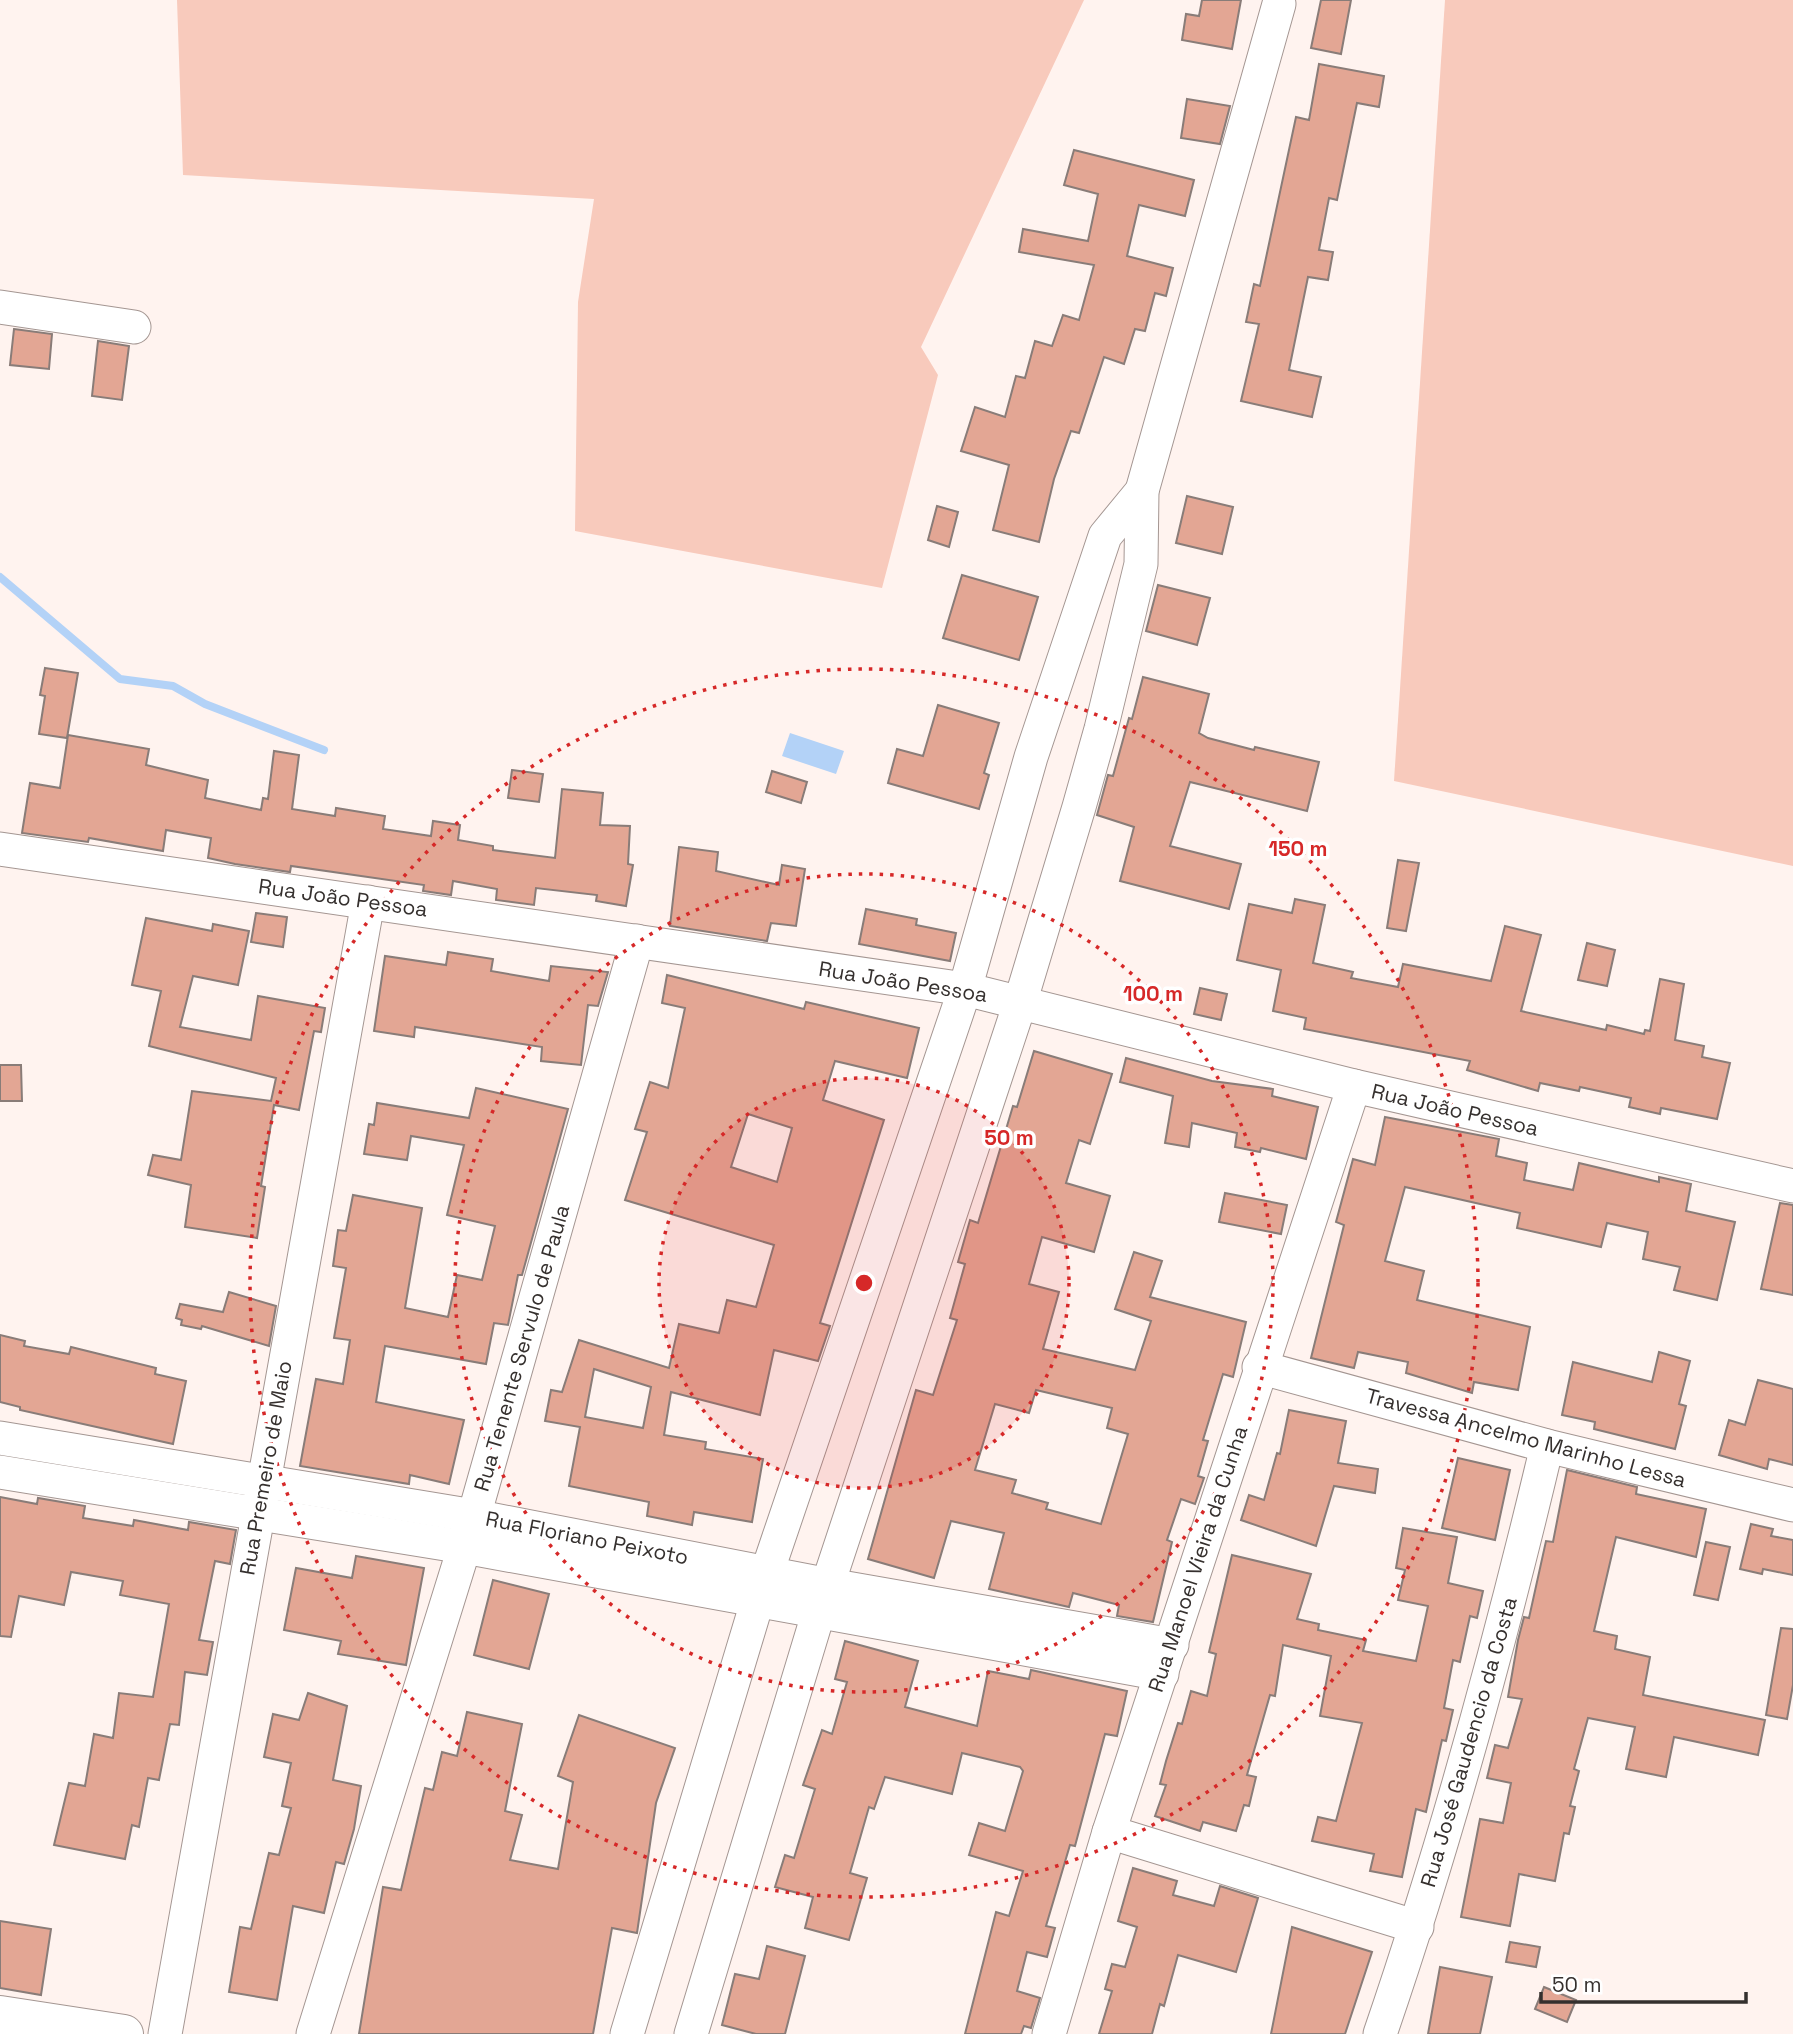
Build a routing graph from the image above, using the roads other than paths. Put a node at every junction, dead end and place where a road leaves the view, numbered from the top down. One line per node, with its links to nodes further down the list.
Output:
1 (1279, 4): 4 (street)
2 (0, 307): 3 (street)
3 (134, 327)
4 (1142, 491): 8 (street); 9 (street)
5 (0, 849): 6 (street, Rua João Pessoa)
6 (368, 902): 7 (street, Rua João Pessoa); 16 (street, Rua Premeiro de Maio)
7 (637, 941): 8 (street, Rua João Pessoa); 19 (street, Rua Tenente Servulo de Paula)
8 (965, 989): 9 (street, Rua João Pessoa); 21 (street)
9 (1020, 1003): 10 (street, Rua João Pessoa); 22 (street)
10 (1353, 1086): 11 (street, Rua João Pessoa); 12 (street, Rua Manoel Vieira da Cunha)
11 (1793, 1186)
12 (1259, 1367): 14 (street, Travessa Ancelmo Marinho Lessa); 23 (street, Rua Manoel Vieira da Cunha)
13 (0, 1438): 16 (street, Rua Floriano Peixoto)
14 (1547, 1446): 17 (street, Travessa Ancelmo Marinho Lessa); 25 (street, Rua José Gaudencio da Costa)
15 (0, 1472): 18 (street, Rua Floriano Peixoto)
16 (263, 1479): 18 (street, Rua Premeiro de Maio); 19 (street, Rua Floriano Peixoto)
17 (1793, 1505)
18 (258, 1512): 20 (street, Rua Floriano Peixoto); 28 (street, Rua Premeiro de Maio)
19 (474, 1516): 20 (street, Rua Tenente Servulo de Paula); 21 (street, Rua Floriano Peixoto)
20 (464, 1547): 21 (street, Rua Floriano Peixoto); 29 (street, Rua Tenente Servulo de Paula)
21 (763, 1586): 22 (street, Rua Floriano Peixoto); 30 (street)
22 (824, 1598): 23 (street, Rua Floriano Peixoto); 31 (street)
23 (1167, 1660): 24 (street, Rua Manoel Vieira da Cunha)
24 (1109, 1832): 25 (street); 32 (street, Rua Manoel Vieira da Cunha)
25 (1417, 1927): 33 (street, Rua José Gaudencio da Costa)
26 (0, 2015): 27 (main road)
27 (124, 2034)
28 (165, 2034)
29 (313, 2034)
30 (627, 2034)
31 (691, 2034)
32 (1049, 2034)
33 (1380, 2034)

